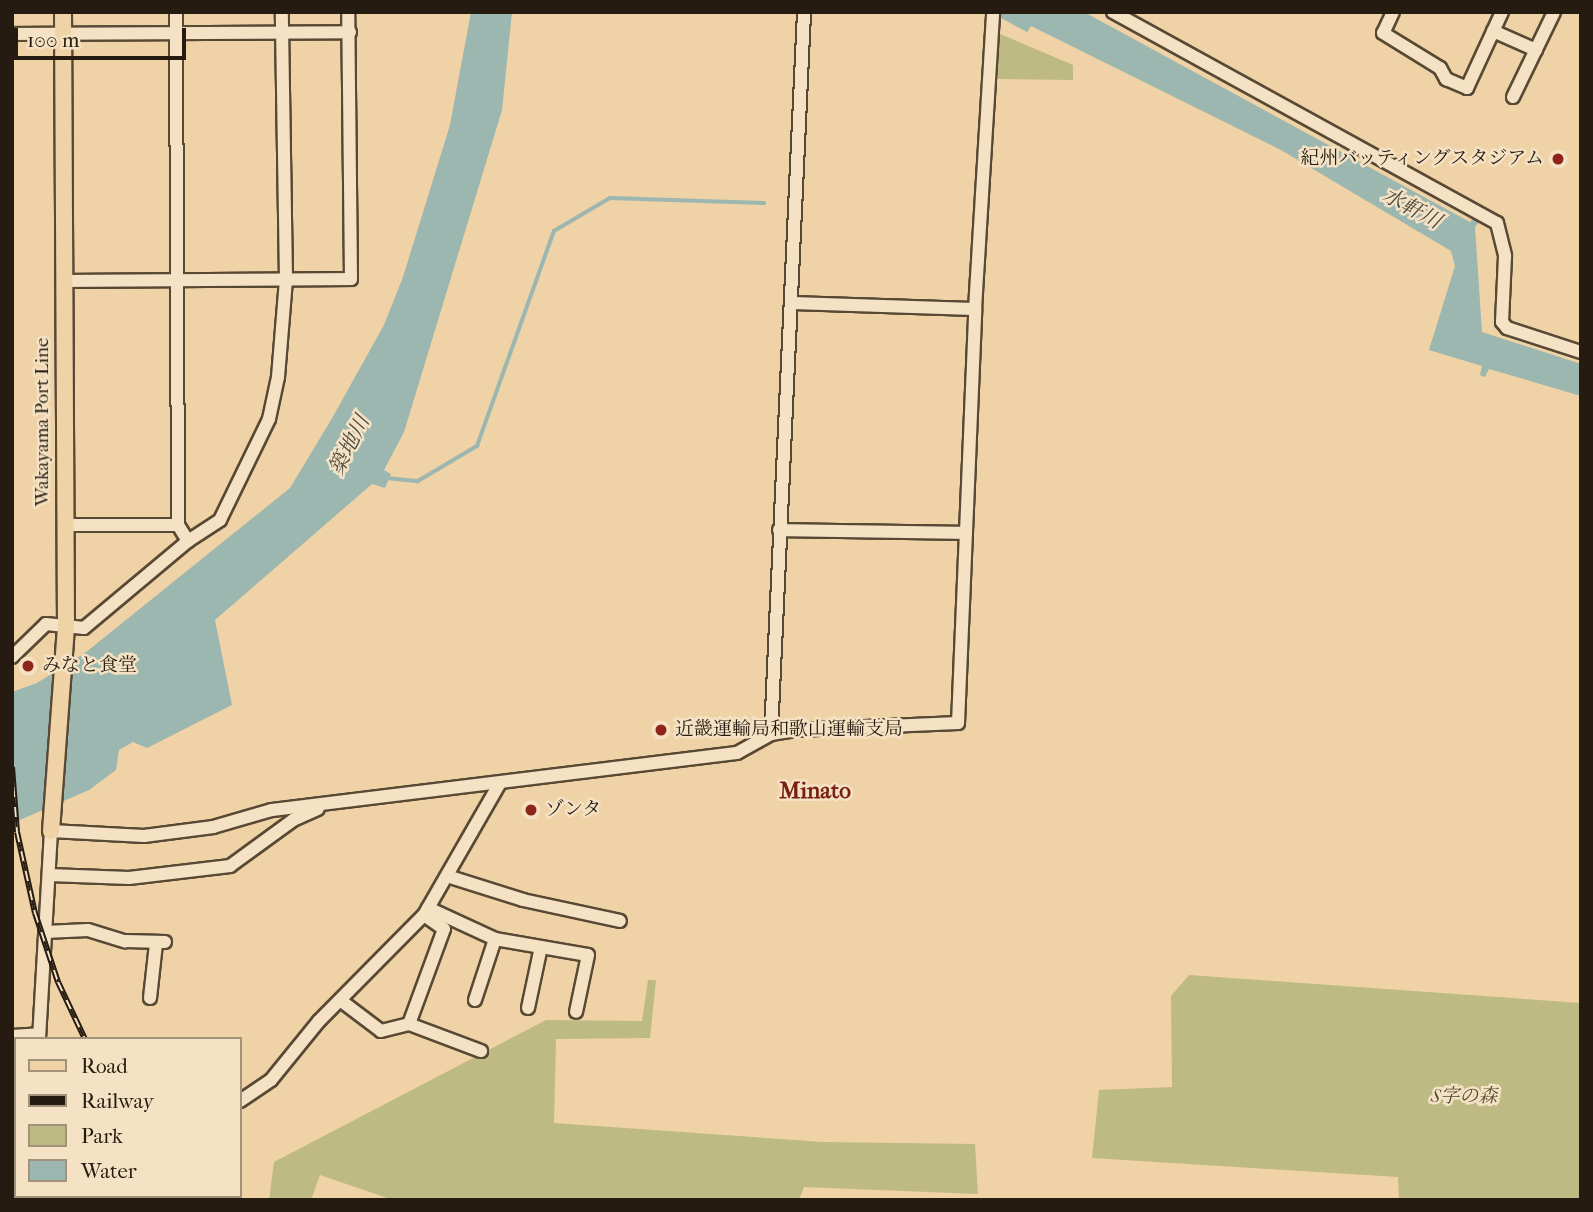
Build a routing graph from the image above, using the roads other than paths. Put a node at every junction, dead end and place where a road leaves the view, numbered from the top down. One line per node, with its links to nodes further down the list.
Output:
1 (63, 12): 14 (main road, Wakayama Port Line)
2 (176, 12): 15 (street)
3 (282, 12): 16 (street)
4 (348, 12): 12 (street)
5 (803, 12): 22 (street)
6 (1113, 12): 24 (street)
7 (1393, 12): 11 (street)
8 (1502, 12): 11 (street)
9 (1554, 12): 17 (street)
10 (992, 18): 23 (street)
11 (1493, 30): 17 (street)
12 (350, 32): 16 (street); 19 (street)
13 (12, 34): 14 (street)
14 (65, 34): 15 (street); 20 (main road, Wakayama Port Line)
15 (178, 35): 16 (street); 21 (street)
16 (284, 35): 19 (street)
17 (1536, 50): 18 (street)
18 (1513, 97)
19 (286, 280): 21 (street); 29 (street)
20 (64, 281): 21 (street); 25 (main road, Wakayama Port Line)
21 (179, 281): 26 (street)
22 (790, 303): 23 (street); 27 (street)
23 (975, 309): 28 (street)
24 (1581, 352)
25 (65, 525): 26 (street); 30 (main road, Wakayama Port Line)
26 (178, 525): 29 (street)
27 (779, 530): 28 (street); 32 (street)
28 (966, 533): 32 (street)
29 (188, 541): 30 (street)
30 (66, 626): 31 (street); 35 (main road, Wakayama Port Line)
31 (12, 657)
32 (771, 734): 33 (street)
33 (500, 783): 34 (street); 37 (street)
34 (331, 803): 35 (street); 36 (street)
35 (51, 831): 36 (street)
36 (49, 875): 40 (street)
37 (447, 876): 38 (street); 39 (street)
38 (426, 911): 41 (street); 44 (street); 48 (street)
39 (620, 921)
40 (46, 932): 43 (street); 50 (street)
41 (495, 939): 42 (street); 45 (street)
42 (541, 947): 46 (street); 47 (street)
43 (150, 998)
44 (340, 1000): 48 (street); 52 (street)
45 (475, 1000)
46 (528, 1008)
47 (576, 1012)
48 (409, 1024): 51 (street)
49 (12, 1036): 50 (street)
50 (39, 1037)
51 (481, 1051)
52 (242, 1100)

